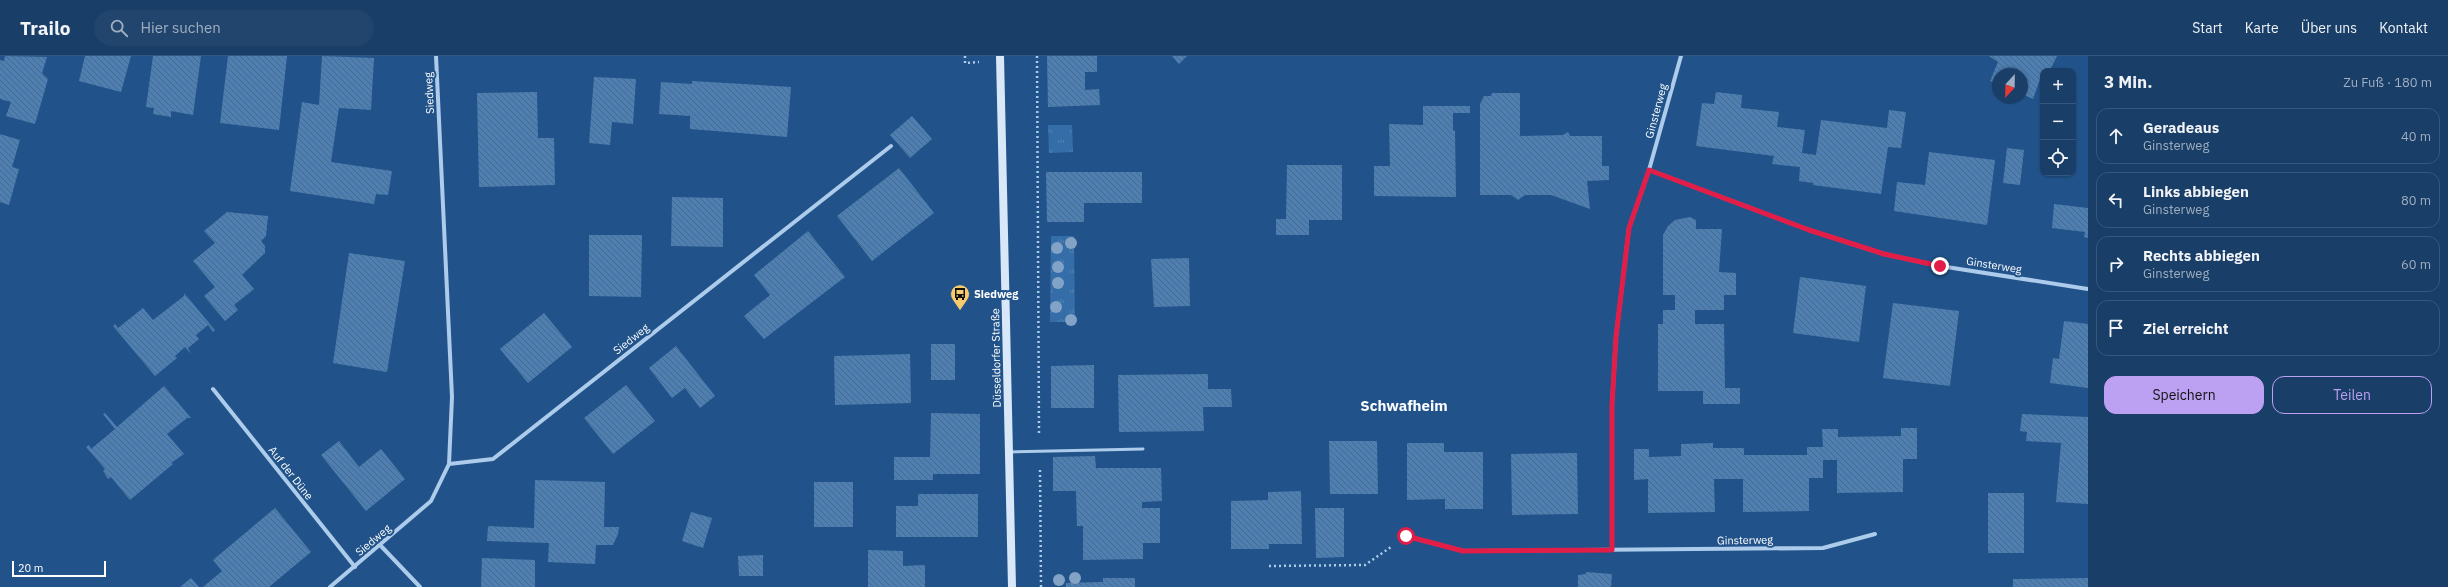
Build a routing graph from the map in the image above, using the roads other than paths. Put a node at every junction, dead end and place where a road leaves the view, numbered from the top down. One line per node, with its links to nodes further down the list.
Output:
1 (436, 56): 10 (street, Siedweg)
2 (1000, 56): 9 (main road, Düsseldorfer Straße)
3 (1681, 56): 5 (street, Ginsterweg)
4 (891, 146): 10 (street, Siedweg)
5 (1649, 170): 6 (street, Ginsterweg); 14 (street, Ginsterweg)
6 (2088, 289)
7 (213, 389): 15 (street, Auf der Düne)
8 (1143, 449): 9 (lane)
9 (1009, 452): 18 (main road, Düsseldorfer Straße)
10 (449, 464): 13 (street, Siedweg)
11 (1875, 534): 14 (street, Ginsterweg)
12 (1406, 536): 14 (street, Ginsterweg)
13 (381, 546): 15 (street, Siedweg); 17 (street)
14 (1612, 550)
15 (355, 567): 16 (street, Siedweg)
16 (330, 587)
17 (420, 587)
18 (1012, 587)

